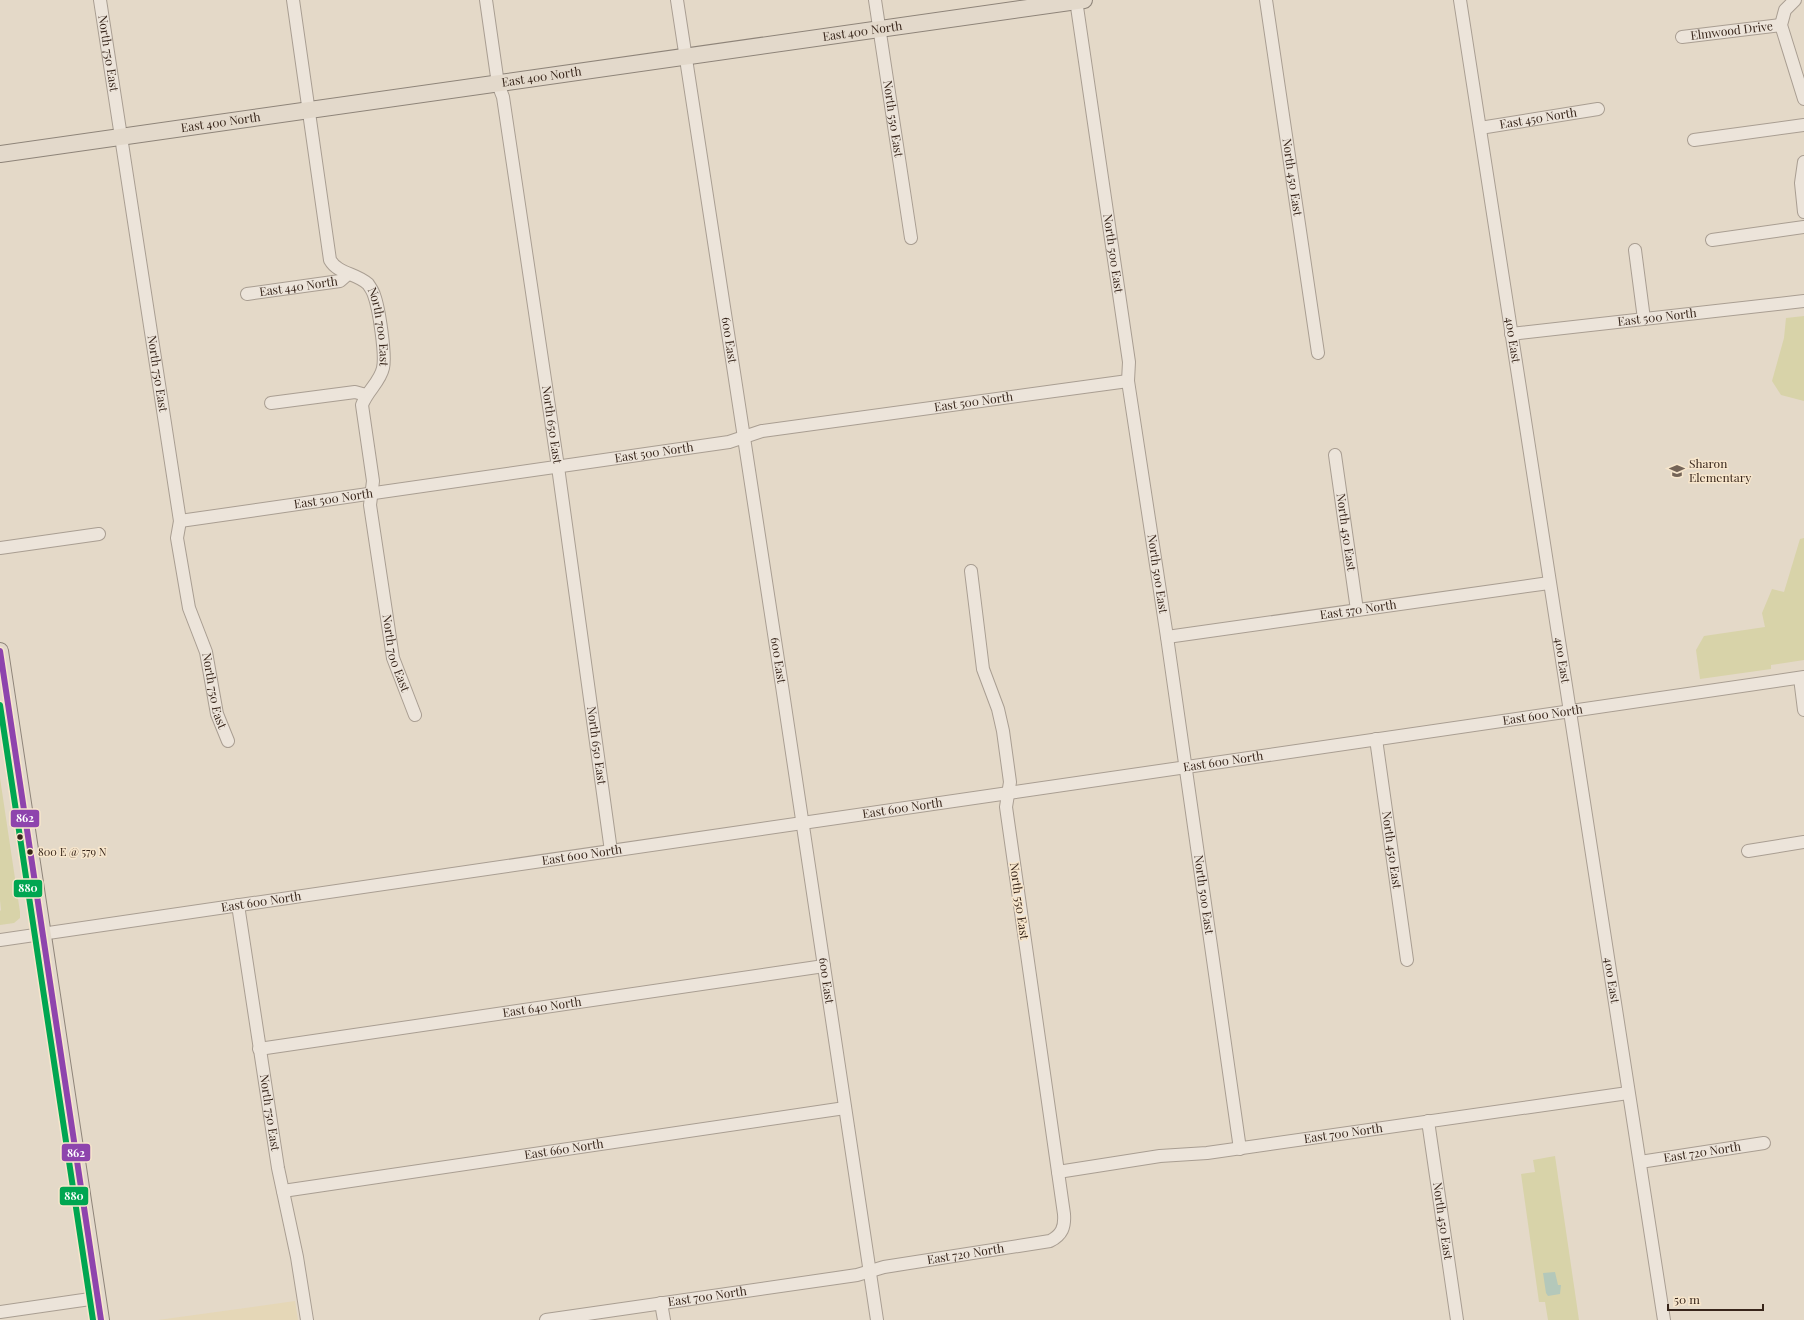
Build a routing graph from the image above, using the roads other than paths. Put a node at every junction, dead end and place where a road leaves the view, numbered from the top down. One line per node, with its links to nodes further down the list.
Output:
1 (100, 0): 21 (street, North 750 East)
2 (293, 0): 18 (street, North 700 East)
3 (486, 0): 15 (street, North 650 East)
4 (678, 0): 13 (street, 600 East)
5 (875, 0): 11 (street, North 550 East)
6 (1078, 0): 11 (main road, East 400 North); 36 (street, North 500 East)
7 (1266, 0): 35 (street, North 450 East)
8 (1460, 0): 20 (street, 400 East)
9 (1795, 0): 10 (street)
10 (1781, 25): 12 (street, Elmwood Drive); 14 (street)
11 (880, 29): 13 (main road, East 400 North); 27 (street, North 550 East)
12 (1682, 37)
13 (687, 56): 15 (main road, East 400 North); 39 (street, 600 East)
14 (1800, 70): 16 (street)
15 (498, 84): 18 (main road, East 400 North); 41 (street, North 650 East)
16 (1804, 99)
17 (1598, 109): 20 (street, East 450 North)
18 (309, 110): 21 (main road, East 400 North); 30 (street, North 700 East)
19 (1804, 125): 22 (street)
20 (1480, 128): 34 (street, 400 East)
21 (120, 138): 23 (main road, East 400 North); 43 (street, North 750 East)
22 (1694, 140)
23 (0, 154)
24 (1804, 162): 25 (street)
25 (1804, 212)
26 (1804, 227): 28 (street)
27 (911, 238)
28 (1712, 240)
29 (1635, 250): 33 (street)
30 (348, 274): 31 (street, East 440 North); 37 (street, North 700 East)
31 (246, 294)
32 (1804, 301): 33 (street, East 500 North)
33 (1644, 318): 34 (street, East 500 North)
34 (1511, 334): 47 (street, 400 East)
35 (1318, 353)
36 (1128, 381): 39 (street, East 500 North); 49 (street, North 500 East)
37 (366, 395): 38 (street); 42 (street, North 700 East)
38 (271, 404)
39 (744, 437): 41 (street, East 500 North); 59 (street, 600 East)
40 (1335, 455): 48 (street, North 450 East)
41 (558, 467): 42 (street, East 500 North); 61 (street, North 650 East)
42 (371, 494): 43 (street, East 500 North); 54 (street, North 700 East)
43 (180, 521): 56 (street, North 750 East)
44 (99, 534): 45 (street)
45 (0, 548)
46 (971, 571): 58 (street, North 550 East)
47 (1549, 583): 48 (street, East 570 North); 53 (street, 400 East)
48 (1357, 610): 49 (street, East 570 North)
49 (1167, 637): 57 (street, North 500 East)
50 (0, 651): 64 (main road)
51 (1802, 677): 52 (street); 53 (street, East 600 North)
52 (1804, 710)
53 (1569, 711): 55 (street, East 600 North); 69 (street, 400 East)
54 (415, 716)
55 (1376, 739): 57 (street, East 600 North); 66 (street, North 450 East)
56 (228, 741)
57 (1186, 766): 58 (street, East 600 North); 73 (street, North 500 East)
58 (1008, 793): 59 (street, East 600 North); 75 (street, North 550 East)
59 (802, 822): 61 (street, East 600 North); 67 (street, 600 East)
60 (1804, 842): 62 (street)
61 (611, 851): 63 (street, East 600 North)
62 (1748, 851)
63 (238, 905): 64 (street, East 600 North); 68 (street, North 750 East)
64 (42, 934): 65 (street, East 600 North); 79 (main road)
65 (0, 940)
66 (1407, 960)
67 (824, 966): 68 (street, East 640 North); 70 (street, 600 East)
68 (259, 1049): 76 (street, North 750 East)
69 (1628, 1093): 71 (street, East 700 North); 74 (street, 400 East)
70 (846, 1108): 76 (street, East 660 North); 78 (street, 600 East)
71 (1428, 1121): 73 (street, East 700 North); 87 (street, North 450 East)
72 (1764, 1143): 74 (street, East 720 North)
73 (1240, 1149): 75 (street, East 700 North)
74 (1640, 1162): 88 (street, 400 East)
75 (1058, 1172): 77 (street, North 550 East)
76 (283, 1191): 83 (street, North 750 East)
77 (1061, 1233): 78 (street, East 720 North)
78 (869, 1271): 80 (street, East 700 North); 86 (street, 600 East)
79 (97, 1298): 81 (street); 82 (main road)
80 (661, 1303): 84 (street, East 700 North); 85 (street)
81 (0, 1312)
82 (101, 1320)
83 (307, 1320)
84 (546, 1320)
85 (664, 1320)
86 (877, 1320)
87 (1457, 1320)
88 (1664, 1320)

